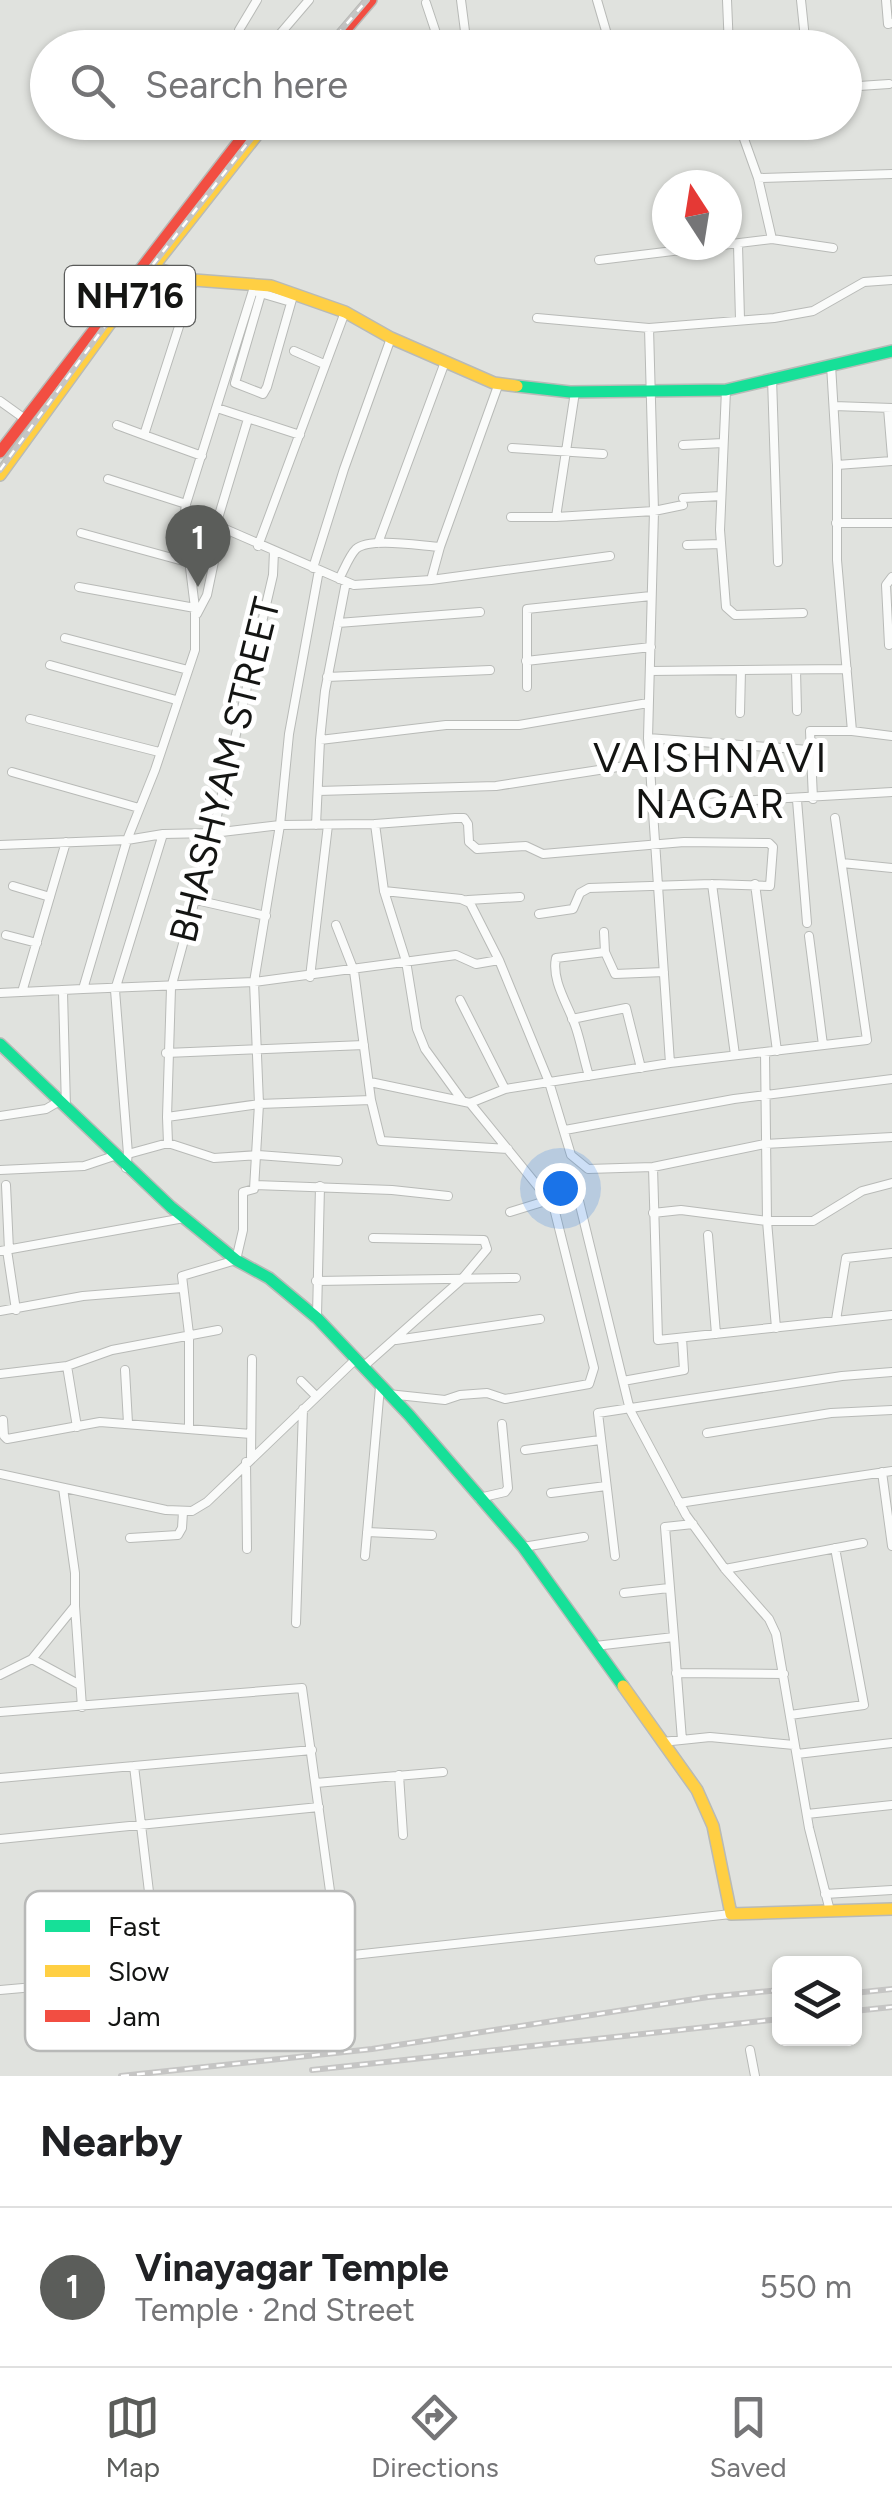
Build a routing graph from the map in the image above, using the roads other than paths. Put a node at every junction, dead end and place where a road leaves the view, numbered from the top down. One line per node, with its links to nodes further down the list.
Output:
1 (257, 0): 12 (street)
2 (309, 0): 13 (street)
3 (358, 0): 14 (main road)
4 (371, 0): 15 (main road)
5 (461, 0): 17 (street)
6 (597, 0): 18 (street)
7 (727, 0): 19 (street)
8 (801, 0): 20 (street)
9 (886, 0): 11 (street)
10 (426, 3): 16 (street)
11 (892, 23)
12 (239, 30)
13 (283, 30)
14 (333, 30)
15 (345, 30)
16 (435, 30)
17 (464, 30)
18 (606, 30)
19 (728, 30)
20 (804, 30)
21 (889, 84): 22 (street)
22 (862, 86)
23 (241, 140): 35 (main road, NH716)
24 (254, 140): 32 (main road, NH716)
25 (744, 140): 27 (street)
26 (892, 174): 27 (street)
27 (758, 178): 28 (street)
28 (772, 239): 29 (street); 30 (street)
29 (742, 243)
30 (833, 248)
31 (652, 252): 33 (street)
32 (161, 256): 35 (main road, NH716); 36 (main road)
33 (598, 260)
34 (738, 260): 43 (street)
35 (147, 266): 36 (main road); 61 (main road, NH716)
36 (167, 273): 37 (main road)
37 (194, 280): 39 (main road); 63 (street)
38 (892, 280): 43 (street)
39 (257, 290): 40 (main road); 40 (street); 58 (street)
40 (292, 299): 41 (main road)
41 (345, 312): 45 (main road); 50 (street)
42 (537, 318): 44 (street)
43 (740, 319): 44 (street)
44 (649, 328): 54 (street)
45 (391, 338): 48 (main road); 95 (street)
46 (892, 351): 49 (main road)
47 (294, 352): 50 (street)
48 (445, 362): 52 (main road); 86 (street)
49 (831, 363): 51 (main road); 57 (street)
50 (324, 364): 64 (street)
51 (772, 378): 53 (main road); 94 (street)
52 (499, 383): 55 (main road); 90 (street)
53 (726, 390): 54 (main road); 65 (street)
54 (652, 391): 55 (main road); 78 (street)
55 (575, 392): 69 (street)
56 (0, 401): 61 (street)
57 (834, 406): 59 (street); 73 (street)
58 (218, 408): 60 (street); 71 (street)
59 (890, 408): 72 (street)
60 (248, 418): 64 (street); 84 (street)
61 (31, 423): 68 (main road, NH716); 74 (main road, NH716)
62 (117, 425): 63 (street)
63 (144, 435): 71 (street)
64 (300, 435): 89 (street)
65 (723, 443): 66 (street); 76 (street)
66 (683, 445)
67 (512, 448): 69 (street)
68 (0, 452)
69 (566, 453): 70 (street); 80 (street)
70 (603, 454)
71 (202, 456): 77 (street)
72 (892, 459): 73 (street)
73 (837, 465): 82 (street)
74 (0, 475)
75 (108, 480): 77 (street)
76 (721, 496): 78 (street); 87 (street)
77 (186, 504): 81 (street)
78 (654, 511): 80 (street); 100 (street)
79 (511, 517): 80 (street)
80 (556, 518)
81 (184, 519): 84 (street); 93 (street)
82 (836, 523): 83 (street); 110 (street)
83 (892, 523)
84 (219, 526): 89 (street); 103 (street)
85 (82, 533): 93 (street)
86 (378, 544): 90 (street); 97 (street)
87 (721, 544): 88 (street); 102 (street)
88 (687, 545)
89 (258, 546): 91 (street)
90 (440, 547): 98 (street)
91 (274, 551): 95 (street); 142 (street, BHASHYAM STREET)
92 (610, 556): 98 (street)
93 (187, 562): 103 (street)
94 (778, 562)
95 (316, 569): 97 (street); 139 (street)
96 (892, 577): 106 (street)
97 (343, 580): 98 (street); 104 (street)
98 (431, 580)
99 (80, 587): 103 (street)
100 (651, 596): 107 (street); 108 (street)
101 (480, 612): 104 (street)
102 (803, 613)
103 (194, 614): 111 (street)
104 (338, 622): 116 (street)
105 (65, 638): 111 (street)
106 (889, 645)
107 (650, 647): 108 (street); 115 (street)
108 (526, 660): 117 (street)
109 (50, 665): 118 (street)
110 (847, 669): 114 (street); 123 (street)
111 (188, 670): 118 (street)
112 (490, 670): 116 (street)
113 (741, 670): 114 (street); 115 (street); 121 (street)
114 (796, 670): 120 (street)
115 (650, 671): 119 (street)
116 (328, 677): 126 (street)
117 (527, 686)
118 (176, 700): 128 (street)
119 (648, 703): 125 (street); 126 (street)
120 (797, 711)
121 (740, 712)
122 (30, 719): 128 (street)
123 (852, 732): 124 (street); 127 (street)
124 (892, 736)
125 (648, 738): 127 (street); 129 (street)
126 (320, 740): 131 (street)
127 (809, 750): 133 (street)
128 (159, 752): 136 (street)
129 (650, 762): 131 (street); 135 (street)
130 (12, 772): 136 (street)
131 (318, 792): 140 (street)
132 (892, 792): 133 (street)
133 (813, 799): 134 (street)
134 (797, 800): 135 (street); 161 (street)
135 (654, 806): 146 (street)
136 (139, 808): 144 (street)
137 (835, 818): 148 (street)
138 (374, 824): 141 (street); 146 (street); 154 (street)
139 (280, 825): 140 (street); 142 (street); 160 (street)
140 (316, 825): 141 (street)
141 (328, 826): 172 (street)
142 (213, 833): 143 (street); 157 (street, BHASHYAM STREET)
143 (164, 834): 144 (street); 176 (street)
144 (127, 840): 145 (street); 175 (street)
145 (66, 842): 147 (street); 155 (street)
146 (656, 844): 151 (street); 153 (street)
147 (0, 846)
148 (842, 863): 149 (street); 183 (street)
149 (892, 868)
150 (712, 884): 151 (street); 153 (street); 189 (street)
151 (755, 884): 185 (street)
152 (13, 886): 155 (street)
153 (658, 886): 159 (street); 171 (street)
154 (384, 891): 158 (street); 169 (street)
155 (50, 897): 166 (street)
156 (520, 897): 158 (street)
157 (196, 900): 160 (street); 174 (street, BHASHYAM STREET)
158 (468, 900): 168 (street)
159 (539, 914)
160 (266, 916): 173 (street)
161 (807, 923)
162 (336, 925): 170 (street)
163 (604, 932): 167 (street)
164 (6, 935): 166 (street)
165 (809, 936): 183 (street)
166 (37, 943): 177 (street)
167 (605, 952): 171 (street); 181 (street)
168 (499, 960): 169 (street); 195 (street)
169 (406, 961): 170 (street); 199 (street)
170 (354, 971): 172 (street); 182 (street)
171 (664, 972): 190 (street)
172 (310, 977): 173 (street)
173 (254, 982): 174 (street); 184 (street)
174 (170, 988): 176 (street); 187 (street, BHASHYAM STREET)
175 (82, 990): 176 (street); 178 (street)
176 (114, 990): 212 (street)
177 (22, 992): 178 (street); 179 (street)
178 (63, 992): 201 (street)
179 (0, 993)
180 (460, 1000): 196 (street)
181 (572, 1018): 191 (street); 192 (street)
182 (364, 1044): 184 (street); 194 (street)
183 (823, 1046): 185 (street)
184 (258, 1049): 187 (street); 200 (street)
185 (777, 1051): 188 (street)
186 (3, 1052): 201 (main road)
187 (166, 1052): 203 (street, BHASHYAM STREET)
188 (765, 1052): 189 (street); 197 (street)
189 (735, 1056): 190 (street)
190 (670, 1063): 191 (street)
191 (640, 1068): 192 (street)
192 (588, 1076): 195 (street)
193 (892, 1080): 197 (street)
194 (370, 1082): 198 (street); 199 (street)
195 (549, 1082): 196 (street); 204 (street)
196 (505, 1088): 199 (street)
197 (767, 1095): 204 (street); 207 (street)
198 (371, 1100): 200 (street); 208 (street)
199 (466, 1102): 208 (street)
200 (259, 1104): 203 (street); 209 (street)
201 (62, 1106): 202 (street); 210 (main road)
202 (0, 1116)
203 (167, 1116): 206 (street, BHASHYAM STREET)
204 (565, 1130): 213 (street)
205 (892, 1137): 207 (street)
206 (168, 1143): 209 (street); 212 (street)
207 (765, 1144): 213 (street); 224 (street)
208 (508, 1149): 220 (street)
209 (258, 1155): 211 (street); 216 (street)
210 (114, 1156): 212 (main road); 214 (street)
211 (338, 1160)
212 (127, 1161): 223 (main road)
213 (654, 1167): 222 (street)
214 (0, 1170)
215 (892, 1183): 224 (street)
216 (255, 1184): 218 (street); 229 (street)
217 (6, 1185): 227 (street)
218 (320, 1186): 219 (street); 232 (street)
219 (448, 1196)
220 (551, 1202): 221 (street); 253 (street); 254 (street)
221 (510, 1212)
222 (652, 1213): 224 (street); 244 (street)
223 (184, 1218): 227 (street); 229 (main road)
224 (767, 1221): 240 (street)
225 (708, 1235): 243 (street)
226 (374, 1238): 231 (street)
227 (5, 1250): 234 (street)
228 (892, 1253): 239 (street)
229 (236, 1260): 233 (street); 237 (main road)
230 (516, 1278): 231 (street)
231 (462, 1279): 232 (street); 245 (street)
232 (316, 1282): 237 (street)
233 (182, 1288): 234 (street); 242 (street)
234 (16, 1310): 235 (street)
235 (0, 1311)
236 (892, 1315): 239 (street)
237 (317, 1318): 247 (main road)
238 (540, 1319): 245 (street)
239 (836, 1320): 240 (street)
240 (776, 1328): 243 (street)
241 (218, 1330): 242 (street)
242 (189, 1334): 248 (street); 263 (street)
243 (716, 1334): 244 (street)
244 (682, 1338): 253 (street)
245 (394, 1341): 247 (street)
246 (252, 1358): 265 (street)
247 (359, 1364): 254 (main road); 255 (street)
248 (67, 1366): 251 (street); 262 (street)
249 (126, 1370): 260 (street)
250 (892, 1372): 257 (street)
251 (0, 1374)
252 (302, 1380): 255 (street)
253 (623, 1381): 257 (street)
254 (384, 1390): 275 (main road); 279 (street)
255 (316, 1396): 256 (street)
256 (303, 1409): 268 (street); 294 (street)
257 (630, 1410): 266 (street); 276 (street)
258 (892, 1410): 264 (street)
259 (3, 1420): 262 (street)
260 (128, 1423): 262 (street); 263 (street)
261 (502, 1424): 275 (street)
262 (77, 1427)
263 (189, 1427): 265 (street)
264 (707, 1433)
265 (251, 1434): 268 (street)
266 (600, 1440): 267 (street); 272 (street)
267 (525, 1450)
268 (248, 1460): 277 (street); 287 (street)
269 (892, 1471): 270 (street)
270 (882, 1472): 276 (street); 284 (street)
271 (0, 1474): 273 (street)
272 (606, 1486): 274 (street); 289 (street)
273 (63, 1488): 277 (street); 293 (street)
274 (551, 1493)
275 (479, 1498): 285 (main road)
276 (679, 1503): 278 (street)
277 (183, 1512): 282 (street)
278 (693, 1524): 290 (street); 291 (street)
279 (367, 1532): 280 (street); 288 (street)
280 (432, 1535)
281 (584, 1537): 285 (street)
282 (130, 1538)
283 (863, 1543): 286 (street)
284 (892, 1546)
285 (523, 1547): 296 (main road)
286 (835, 1548): 290 (street); 304 (street)
287 (247, 1550)
288 (365, 1556)
289 (615, 1556)
290 (726, 1569): 299 (street)
291 (668, 1588): 292 (street); 295 (street)
292 (624, 1592)
293 (76, 1606): 297 (street); 301 (street)
294 (296, 1623)
295 (674, 1638): 296 (street); 298 (street)
296 (595, 1646): 306 (main road)
297 (32, 1659): 300 (street); 301 (street)
298 (676, 1673): 299 (street); 305 (street)
299 (784, 1674): 304 (street)
300 (0, 1676)
301 (80, 1684): 302 (street)
302 (82, 1707): 303 (street); 308 (street)
303 (0, 1712)
304 (790, 1716): 309 (street)
305 (682, 1740): 306 (street); 309 (street)
306 (662, 1742): 327 (main road)
307 (892, 1743): 309 (street)
308 (312, 1750): 310 (street); 314 (street)
309 (795, 1750): 317 (street)
310 (134, 1766): 313 (street); 318 (street)
311 (443, 1772): 312 (street)
312 (399, 1775): 314 (street); 319 (street)
313 (0, 1778)
314 (316, 1783): 316 (street)
315 (892, 1806): 317 (street)
316 (319, 1807): 318 (street); 323 (street)
317 (807, 1814): 324 (street)
318 (141, 1825): 320 (street); 322 (street)
319 (403, 1835)
320 (0, 1840)
321 (892, 1890): 324 (street)
322 (149, 1891)
323 (331, 1891)
324 (825, 1894): 326 (street)
325 (892, 1909): 326 (main road)
326 (830, 1912): 327 (main road)
327 (731, 1914): 328 (street)
328 (355, 1955)
329 (25, 1988): 330 (street)
330 (0, 1990)
331 (750, 2050): 332 (street)
332 (755, 2076)

